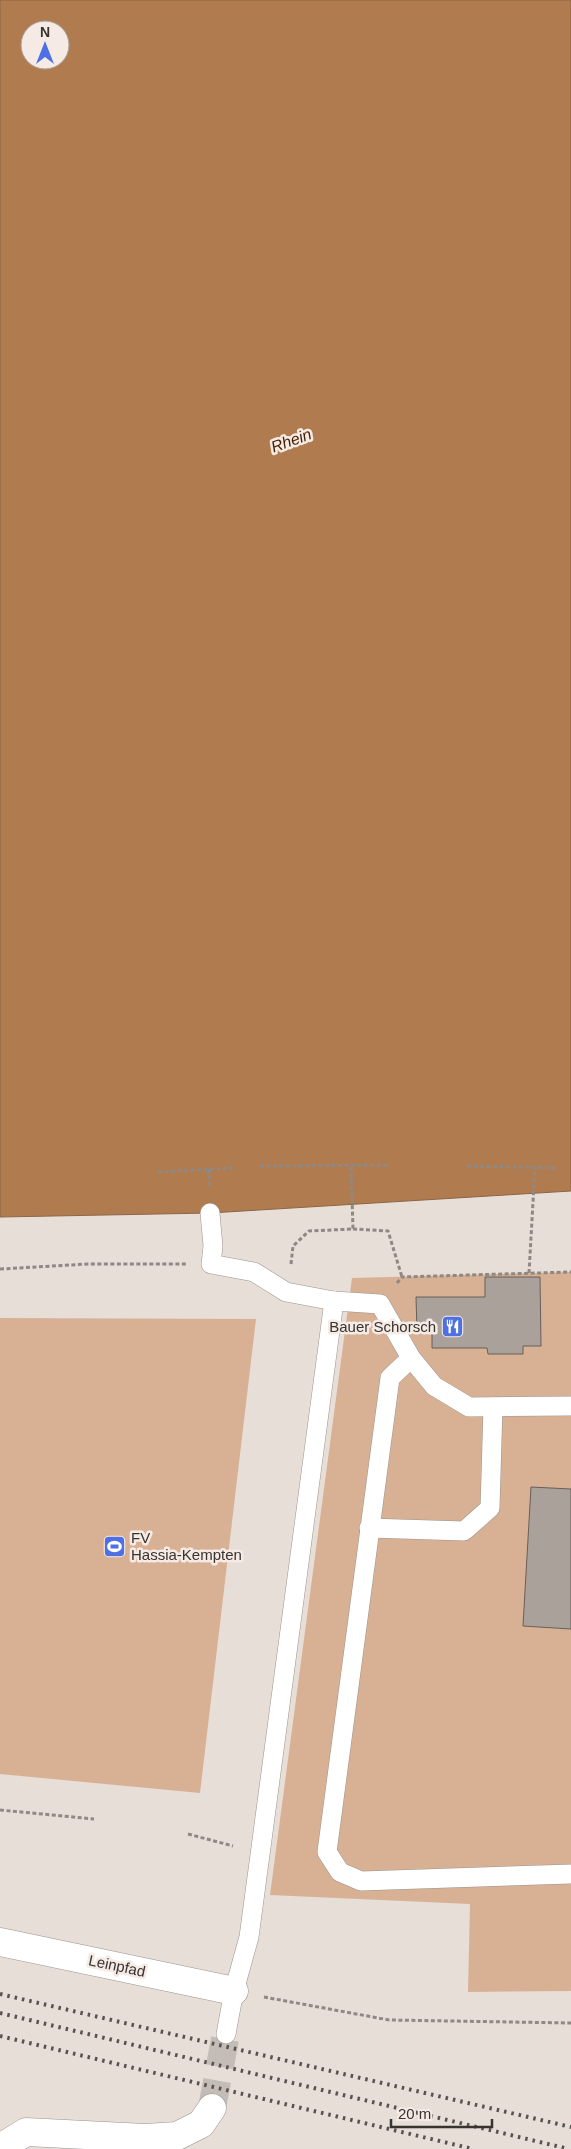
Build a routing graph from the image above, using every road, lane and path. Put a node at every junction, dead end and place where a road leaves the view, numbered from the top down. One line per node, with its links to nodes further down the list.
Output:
1 (388, 1165): 3 (path)
2 (260, 1166): 3 (path)
3 (351, 1166): 10 (path)
4 (467, 1166): 5 (path)
5 (534, 1167): 7 (path); 14 (path)
6 (233, 1168): 8 (path)
7 (557, 1168)
8 (158, 1172)
9 (210, 1213): 11 (lane)
10 (353, 1229): 14 (path); 15 (path)
11 (212, 1264): 12 (path); 15 (lane)
12 (0, 1269)
13 (571, 1272): 14 (path)
14 (529, 1273)
15 (286, 1292): 16 (lane)
16 (334, 1301): 17 (lane); 24 (lane)
17 (411, 1358): 19 (lane); 20 (lane)
18 (571, 1406): 19 (lane)
19 (493, 1407): 20 (lane)
20 (369, 1528): 25 (lane)
21 (0, 1810): 22 (path)
22 (94, 1819)
23 (188, 1834): 24 (path)
24 (261, 1853): 27 (lane)
25 (571, 1874)
26 (0, 1942): 27 (street, Leinpfad)
27 (234, 1991): 28 (path); 29 (lane)
28 (571, 2023)
29 (226, 2034)
30 (212, 2108): 31 (street)
31 (0, 2148)

